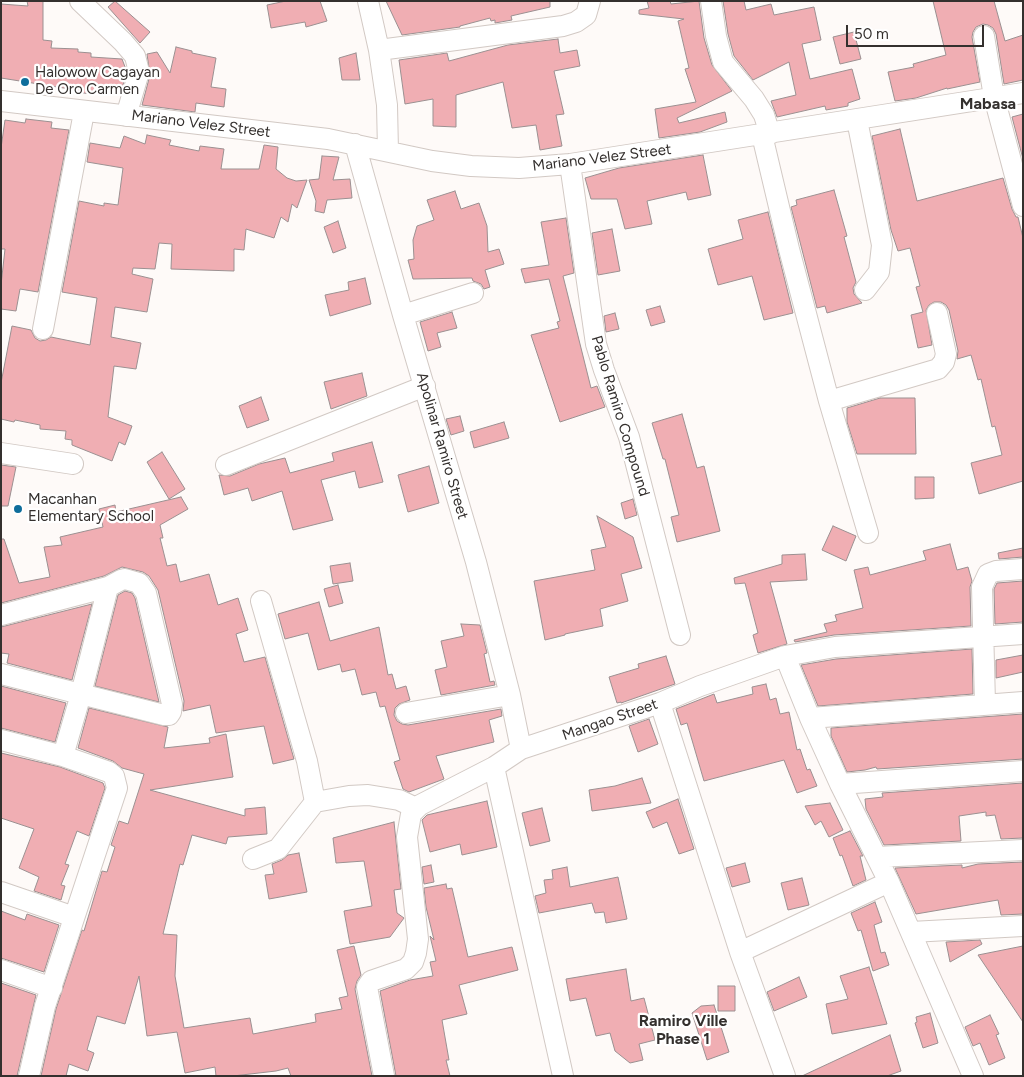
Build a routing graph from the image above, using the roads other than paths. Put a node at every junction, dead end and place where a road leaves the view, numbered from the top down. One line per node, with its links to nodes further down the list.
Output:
1 (80, 1): 11 (street)
2 (368, 1): 6 (street)
3 (590, 1): 6 (street)
4 (711, 1): 13 (street)
5 (984, 36): 8 (street)
6 (379, 50): 15 (street)
7 (1023, 93): 8 (street, Mariano Velez Street)
8 (994, 97): 12 (street, Mariano Velez Street); 17 (street)
9 (1, 101): 10 (street, Mariano Velez Street)
10 (84, 112): 11 (street, Mariano Velez Street); 22 (street)
11 (126, 116): 14 (street, Mariano Velez Street)
12 (857, 120): 13 (street, Mariano Velez Street); 18 (street)
13 (766, 135): 16 (street, Mariano Velez Street); 24 (street)
14 (355, 144): 15 (street, Mariano Velez Street); 21 (street, Apolinar Ramiro Street)
15 (388, 152): 16 (street, Mariano Velez Street)
16 (570, 164): 34 (street, Pablo Ramiro Compound)
17 (1023, 206)
18 (865, 290)
19 (473, 292): 21 (street)
20 (937, 313): 24 (street)
21 (403, 315): 23 (street, Apolinar Ramiro Street)
22 (43, 329)
23 (425, 386): 27 (street); 39 (street, Apolinar Ramiro Street)
24 (829, 401): 28 (street)
25 (1, 453): 26 (street)
26 (73, 464)
27 (226, 465)
28 (868, 533)
29 (1023, 570): 35 (street)
30 (108, 588): 32 (street); 38 (street); 38 (street)
31 (262, 600): 51 (street)
32 (1, 615)
33 (1023, 634): 35 (street, Mangao Street)
34 (680, 635)
35 (982, 638): 36 (street, Mangao Street); 42 (street)
36 (785, 656): 41 (street, Mangao Street); 44 (street)
37 (1, 674): 38 (street)
38 (81, 694): 47 (street)
39 (510, 695): 43 (street); 46 (street, Apolinar Ramiro Street)
40 (1023, 702): 42 (street)
41 (660, 703): 46 (street, Mangao Street); 61 (street)
42 (985, 703): 44 (street)
43 (406, 713)
44 (810, 718): 50 (street)
45 (1, 740): 47 (street)
46 (521, 749): 48 (street, Mangao Street)
47 (63, 756): 58 (street)
48 (494, 767): 52 (street, Mangao Street); 66 (street)
49 (1023, 771): 50 (street)
50 (840, 784): 54 (street)
51 (316, 802): 52 (street); 55 (street)
52 (416, 808): 65 (street)
53 (1023, 850): 54 (street)
54 (877, 857): 56 (street)
55 (253, 859)
56 (889, 882): 60 (street); 61 (street)
57 (1, 892): 58 (street)
58 (74, 917): 63 (street)
59 (1023, 926): 60 (street)
60 (911, 932): 68 (street)
61 (740, 952): 67 (street)
62 (1, 970): 63 (street)
63 (52, 988): 64 (street)
64 (29, 1076)
65 (384, 1076)
66 (563, 1076)
67 (785, 1076)
68 (974, 1076)

